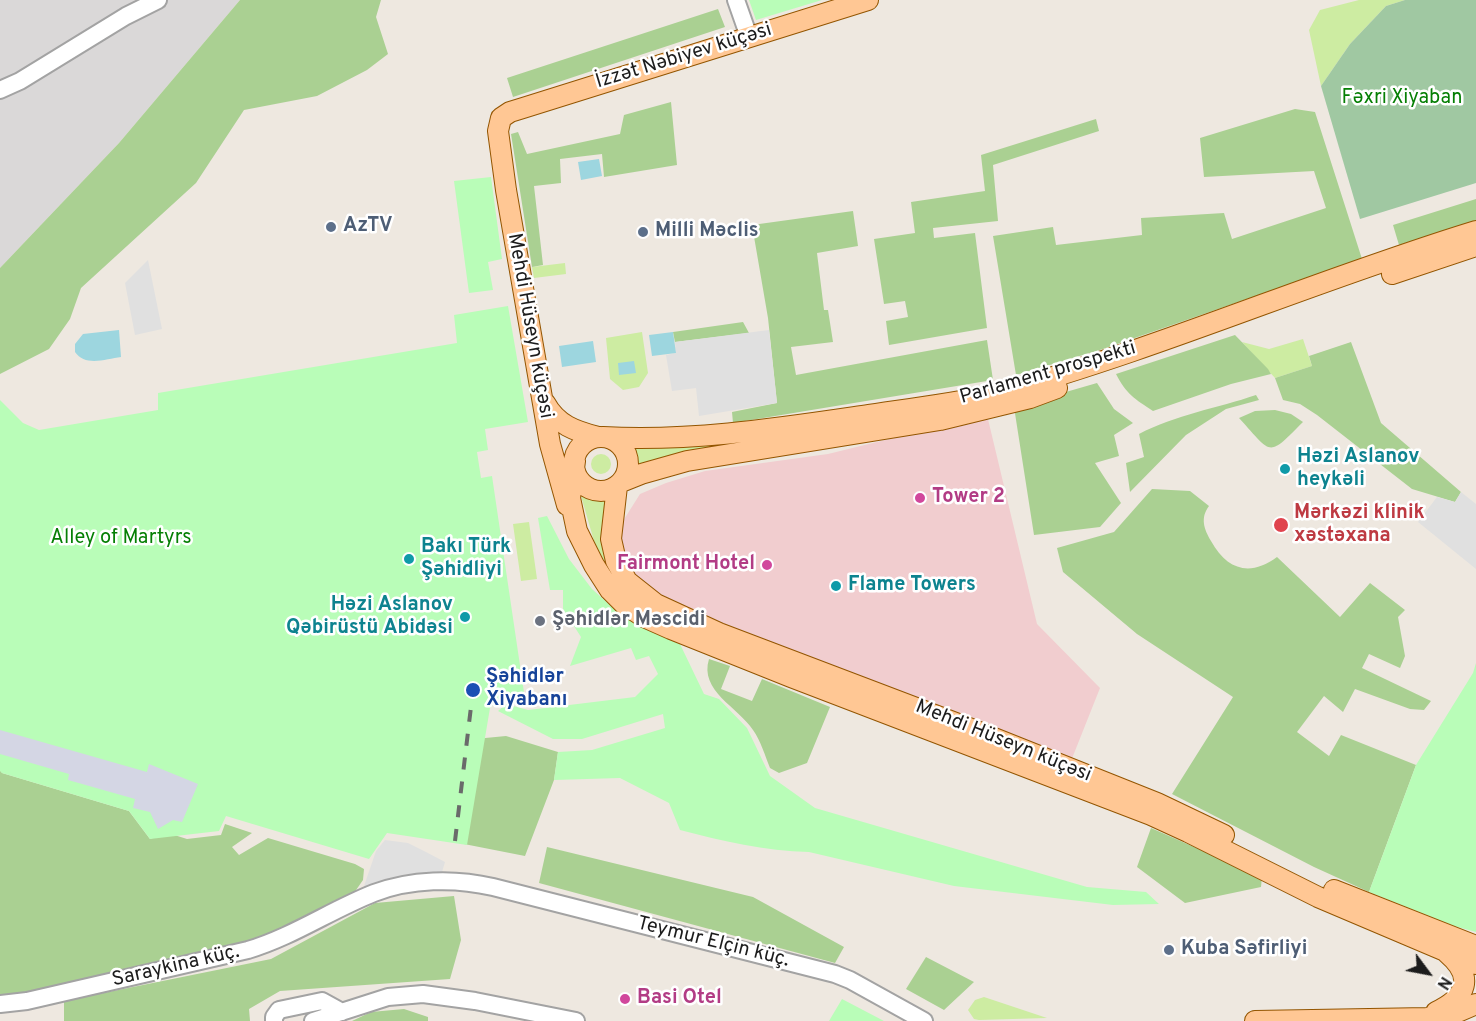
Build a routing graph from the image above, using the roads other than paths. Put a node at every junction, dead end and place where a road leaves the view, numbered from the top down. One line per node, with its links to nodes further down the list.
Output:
1 (158, 0): 4 (street)
2 (736, 0): 5 (street)
3 (868, 0): 5 (main road, İzzət Nəbiyev küçəsi)
4 (126, 8): 6 (street)
5 (749, 37): 7 (main road, İzzət Nəbiyev küçəsi)
6 (0, 90)
7 (501, 118): 10 (main road, Mehdi Hüseyn küçəsi)
8 (1476, 231): 11 (main road, Parlament prospekti)
9 (1476, 246): 14 (main road, Parlament prospekti)
10 (542, 398): 11 (main road); 12 (main road, Mehdi Hüseyn küçəsi)
11 (600, 437): 13 (main road); 14 (main road)
12 (550, 444): 13 (main road); 15 (main road, Mehdi Hüseyn küçəsi)
13 (577, 474): 14 (main road); 15 (main road, Mehdi Hüseyn küçəsi)
14 (619, 484): 17 (main road, Mehdi Hüseyn küçəsi)
15 (577, 531): 18 (main road, Mehdi Hüseyn küçəsi)
16 (489, 886): 20 (street, Saraykina küç.); 28 (street, Teymur Elçin küç.)
17 (1474, 945)
18 (1438, 947): 19 (main road, Mehdi Hüseyn küçəsi); 23 (main road)
19 (1476, 964)
20 (0, 1004)
21 (1476, 1004): 23 (main road)
22 (342, 1012): 25 (street); 26 (street); 27 (street)
23 (1417, 1019): 24 (main road)
24 (1321, 1020): 30 (main road)
25 (274, 1021)
26 (313, 1021)
27 (576, 1021)
28 (924, 1021)
29 (1255, 1021): 30 (main road)
30 (1271, 1021)

